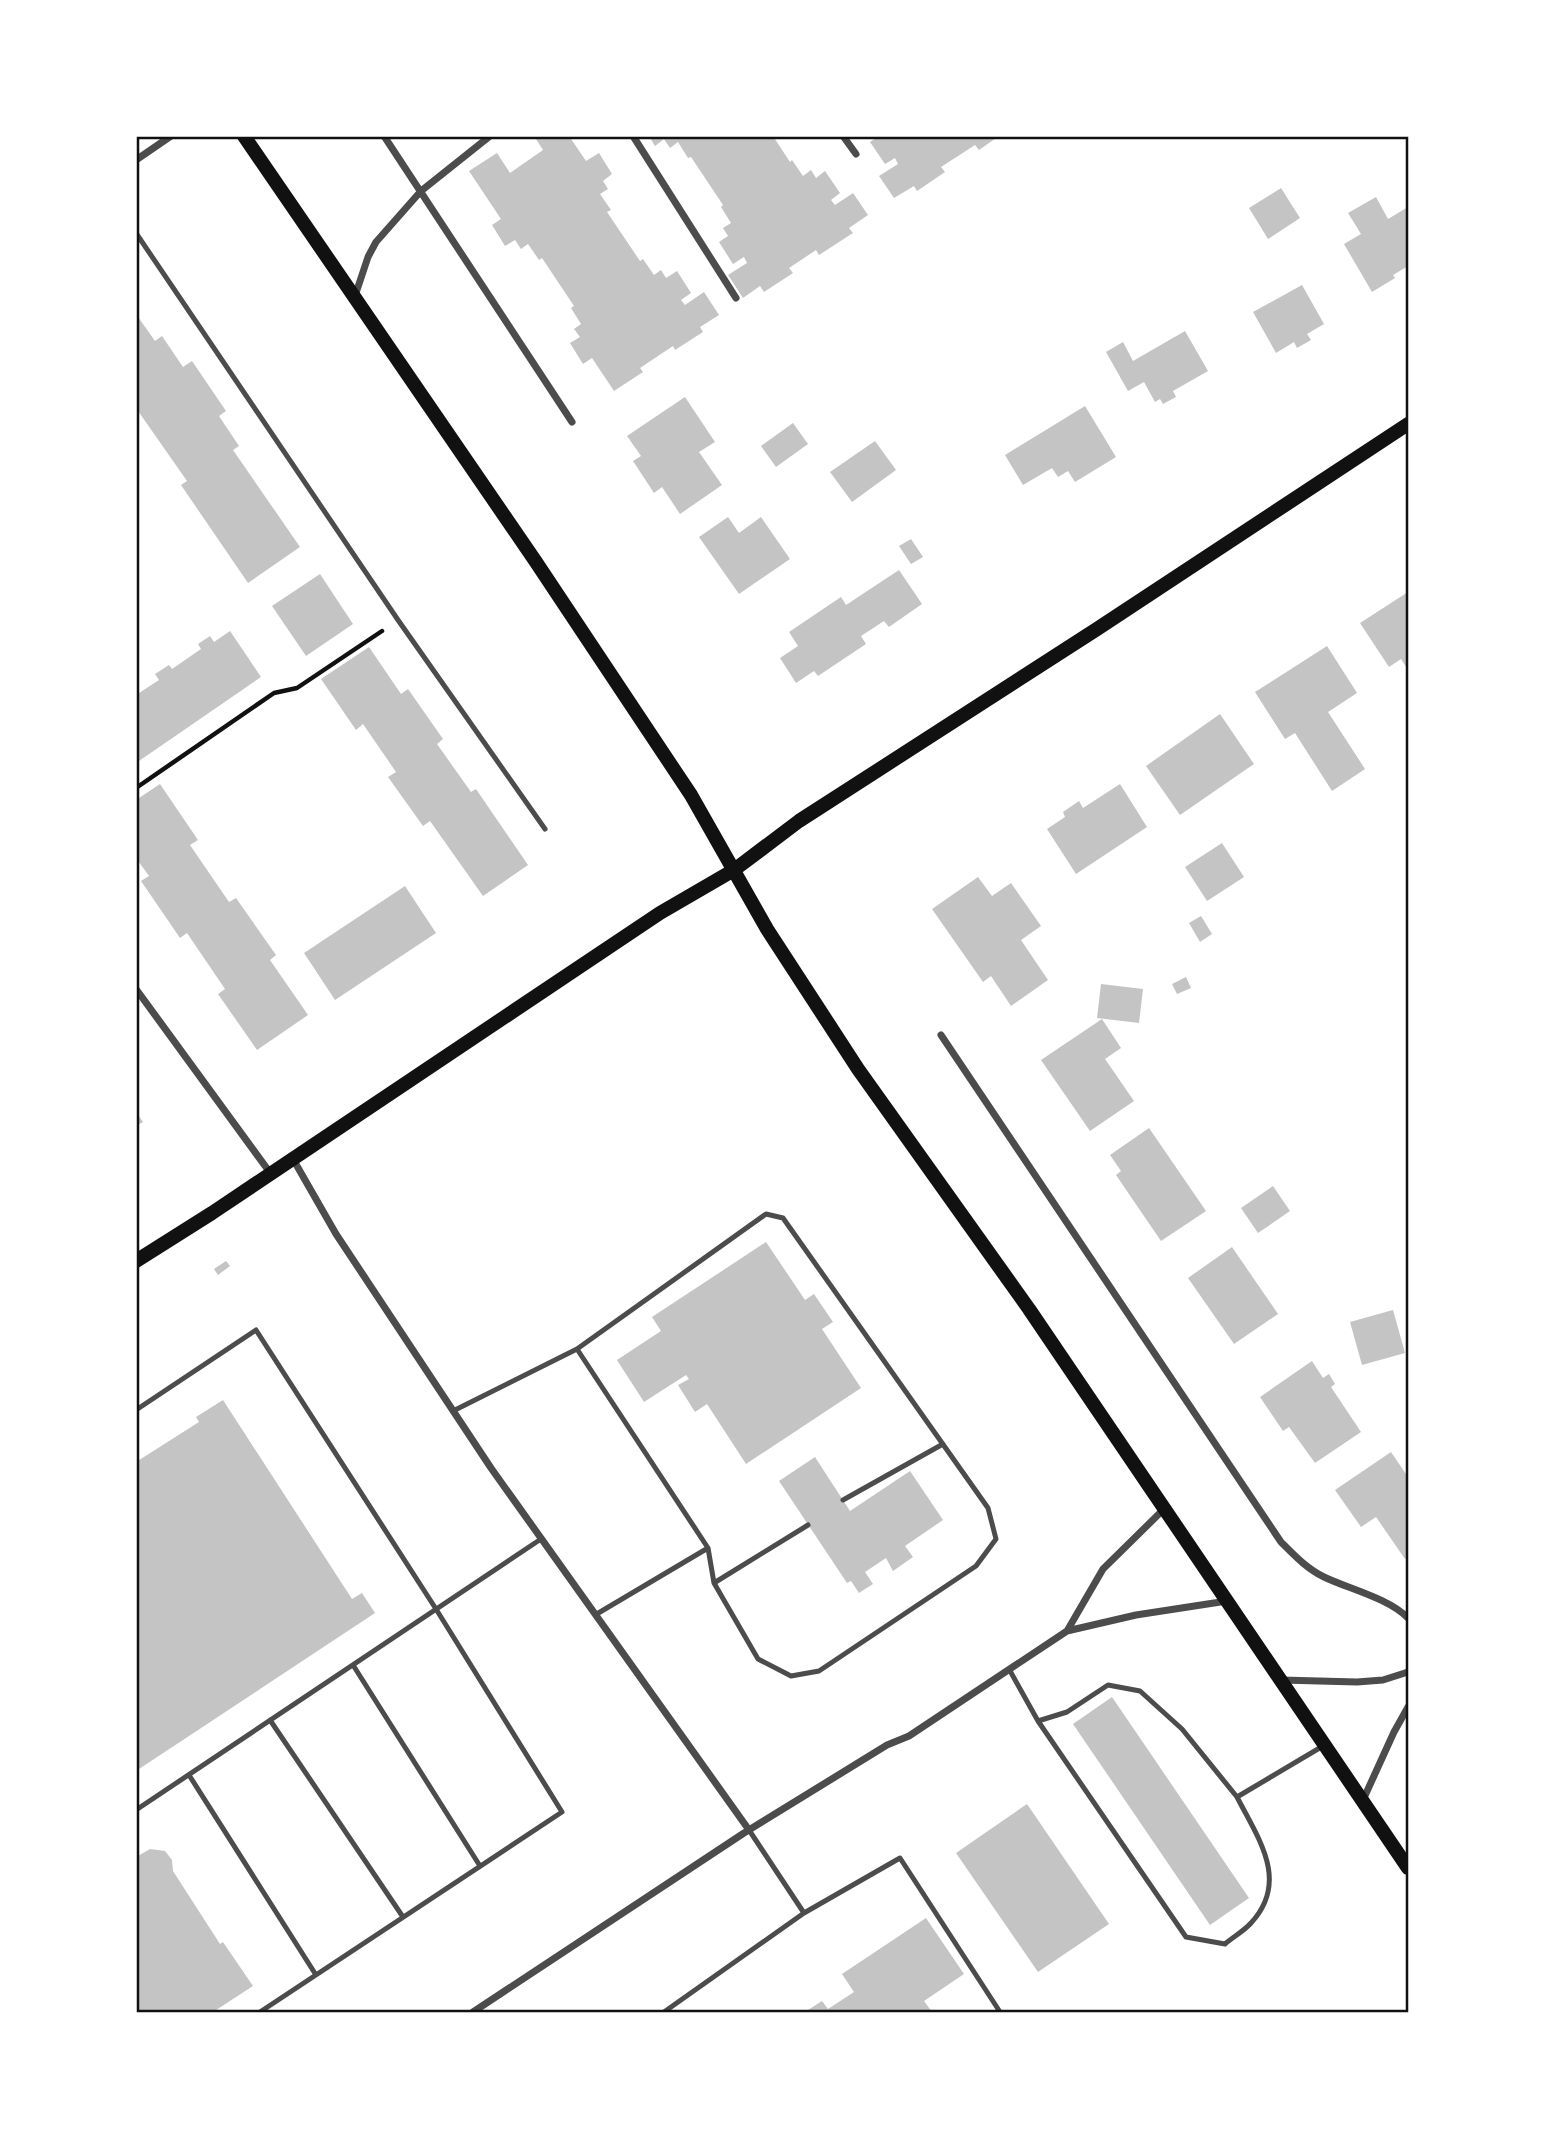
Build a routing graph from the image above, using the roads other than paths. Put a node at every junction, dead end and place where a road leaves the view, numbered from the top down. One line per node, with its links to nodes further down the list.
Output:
1 (171, 136): 8 (street)
2 (244, 136): 11 (main road)
3 (384, 136): 9 (street)
4 (491, 136): 9 (street)
5 (632, 136): 12 (street)
6 (843, 136): 7 (street)
7 (856, 154)
8 (136, 160)
9 (421, 191): 11 (street); 13 (street)
10 (136, 233): 15 (lane)
11 (355, 297): 16 (main road)
12 (736, 298)
13 (572, 422)
14 (1409, 424): 16 (main road)
15 (545, 829)
16 (734, 870): 19 (main road); 27 (main road)
17 (136, 989): 20 (street)
18 (941, 1035): 35 (street)
19 (293, 1159): 20 (main road); 24 (street)
20 (271, 1174): 21 (main road)
21 (136, 1261)
22 (577, 1349): 24 (lane); 25 (lane); 30 (lane)
23 (136, 1410): 33 (lane)
24 (453, 1411): 29 (street)
25 (943, 1444): 26 (lane); 31 (lane)
26 (843, 1500)
27 (1164, 1509): 32 (main road); 36 (street)
28 (808, 1525): 31 (lane)
29 (541, 1539): 33 (lane); 34 (street)
30 (708, 1548): 31 (lane); 34 (lane)
31 (714, 1583)
32 (1227, 1601): 36 (street); 40 (main road)
33 (436, 1609): 37 (lane); 50 (lane)
34 (595, 1615): 49 (street)
35 (1409, 1618)
36 (1067, 1631): 38 (street)
37 (352, 1665): 42 (lane); 50 (lane)
38 (1009, 1670): 43 (lane); 49 (street)
39 (1409, 1672): 40 (street)
40 (1281, 1680): 44 (main road)
41 (1409, 1707): 47 (street)
42 (270, 1720): 45 (lane); 53 (lane)
43 (1038, 1721): 46 (lane); 46 (lane)
44 (1326, 1745): 46 (lane); 47 (main road)
45 (189, 1775): 48 (lane); 54 (lane)
46 (1237, 1797)
47 (1363, 1800): 51 (main road)
48 (136, 1810)
49 (749, 1830): 52 (lane); 56 (street)
50 (480, 1866): 53 (lane)
51 (1409, 1868)
52 (804, 1913): 57 (lane); 58 (lane)
53 (403, 1917): 54 (lane)
54 (316, 1975): 55 (lane)
55 (260, 2012)
56 (474, 2012)
57 (664, 2012)
58 (1000, 2012)

